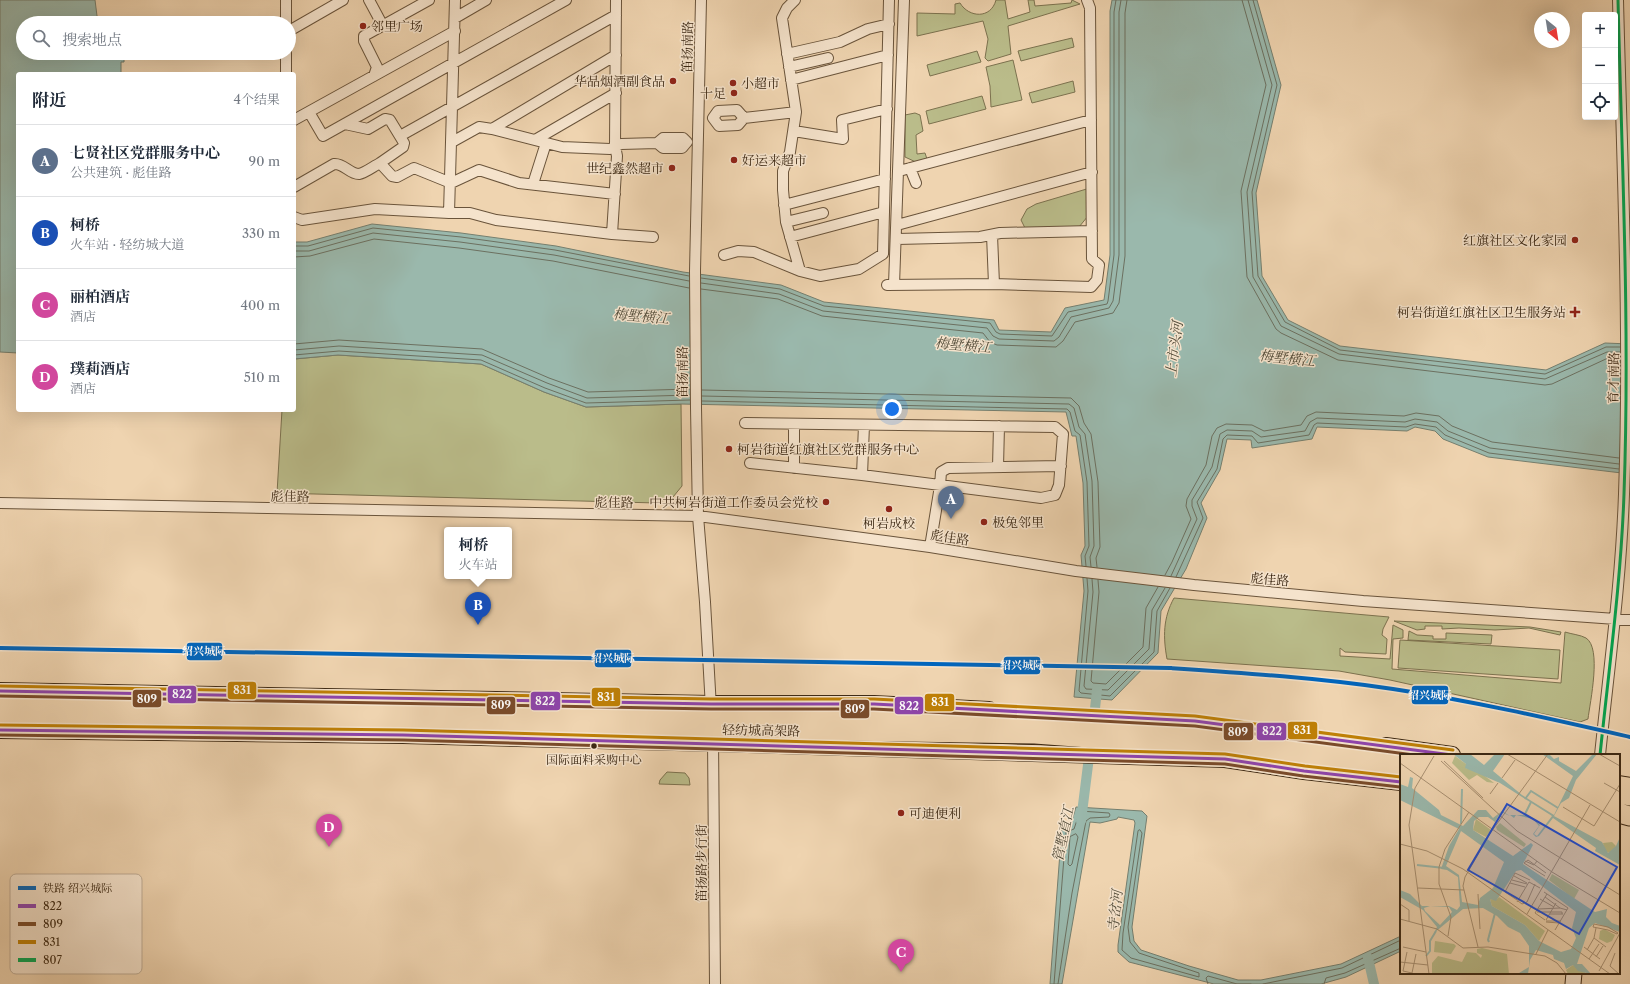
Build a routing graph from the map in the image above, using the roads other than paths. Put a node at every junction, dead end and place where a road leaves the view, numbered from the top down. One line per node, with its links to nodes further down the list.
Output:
1 (286, 0): 16 (street)
2 (343, 0): 20 (street)
3 (369, 0): 19 (street)
4 (429, 0): 19 (street)
5 (455, 0): 17 (street)
6 (486, 0): 17 (street)
7 (566, 0): 27 (street)
8 (616, 0): 15 (street)
9 (701, 0): 37 (street, 笛扬南路)
10 (795, 0): 22 (street)
11 (889, 0): 18 (street)
12 (904, 0): 53 (street)
13 (1087, 0): 41 (street)
14 (1618, 0): 90 (street, 育才南路)
15 (616, 15): 23 (street); 33 (street)
16 (286, 16)
17 (455, 18): 21 (street)
18 (889, 24): 22 (street); 24 (street)
19 (383, 26): 30 (street)
20 (296, 27)
21 (455, 31): 27 (street); 30 (street)
22 (787, 54): 28 (street)
23 (616, 55): 32 (street); 43 (street)
24 (888, 55): 31 (street); 34 (street)
25 (828, 58): 28 (street)
26 (286, 60): 29 (street)
27 (454, 64): 33 (street); 42 (street)
28 (789, 67): 31 (street)
29 (286, 72)
30 (374, 76): 35 (street)
31 (791, 80): 36 (street)
32 (616, 92): 46 (street); 50 (street)
33 (453, 107): 45 (street); 47 (street)
34 (887, 109): 44 (street); 55 (street)
35 (309, 112): 40 (street); 42 (street)
36 (796, 112): 39 (street); 44 (street)
37 (698, 118): 38 (street); 48 (street, 笛扬南路)
38 (713, 118): 39 (street); 39 (street)
39 (744, 118)
40 (296, 119)
41 (1091, 120): 52 (street); 54 (street)
42 (345, 124): 45 (street)
43 (492, 129): 46 (street); 47 (street)
44 (794, 130): 61 (street)
45 (400, 136): 51 (street)
46 (535, 140): 49 (street)
47 (452, 142): 56 (street)
48 (692, 142): 50 (street); 88 (street, 笛扬南路)
49 (546, 143): 50 (street); 58 (street)
50 (615, 146): 60 (street)
51 (380, 163): 56 (street); 59 (street)
52 (910, 168): 53 (street); 57 (street)
53 (899, 172): 67 (street)
54 (1092, 172): 67 (street); 68 (street)
55 (885, 179): 61 (street); 62 (street)
56 (450, 182): 58 (street); 64 (street)
57 (916, 183)
58 (533, 184): 60 (street)
59 (296, 186)
60 (615, 194): 69 (street)
61 (784, 206): 66 (street)
62 (884, 212): 72 (street); 75 (street)
63 (823, 213): 66 (street)
64 (449, 214): 65 (street); 69 (street)
65 (296, 218)
66 (786, 222): 72 (street)
67 (897, 225): 73 (street)
68 (1092, 231): 70 (street); 76 (street)
69 (612, 234): 71 (street)
70 (992, 235): 73 (street); 76 (street)
71 (653, 237)
72 (790, 237): 75 (street)
73 (897, 239): 76 (street)
74 (724, 255): 75 (street)
75 (800, 271)
76 (994, 284)
77 (745, 423): 78 (street)
78 (794, 424): 79 (street); 83 (street)
79 (864, 425): 80 (street); 85 (street)
80 (999, 426): 82 (street); 84 (street)
81 (750, 463): 83 (street)
82 (1061, 466): 84 (street); 86 (street)
83 (794, 468): 85 (street)
84 (998, 468): 86 (street)
85 (862, 475): 86 (street)
86 (940, 486): 89 (street)
87 (0, 503): 88 (street, 彪佳路)
88 (698, 516): 89 (street, 彪佳路); 94 (street, 笛扬南路)
89 (930, 547): 90 (street, 彪佳路)
90 (1616, 619): 91 (street, 彪佳路); 99 (street, 育才南路)
91 (1630, 620)
92 (0, 691): 94 (main road)
93 (0, 703): 100 (highway, 轻纺城高架路, bridge)
94 (711, 704): 97 (street, 笛扬南路); 98 (main road)
95 (0, 718): 101 (highway, 轻纺城高架路, bridge)
96 (0, 730): 97 (main road)
97 (714, 742): 102 (main road); 112 (street, 笛扬路步行街)
98 (1444, 754)
99 (1600, 754)
100 (1400, 755)
101 (1400, 771)
102 (1400, 782)
103 (1620, 784): 104 (main road)
104 (1630, 786)
105 (1620, 794): 106 (highway)
106 (1630, 796)
107 (1620, 814): 108 (highway)
108 (1630, 816)
109 (1620, 823): 110 (main road)
110 (1630, 826)
111 (1574, 974): 113 (street)
112 (715, 984)
113 (1573, 984)

